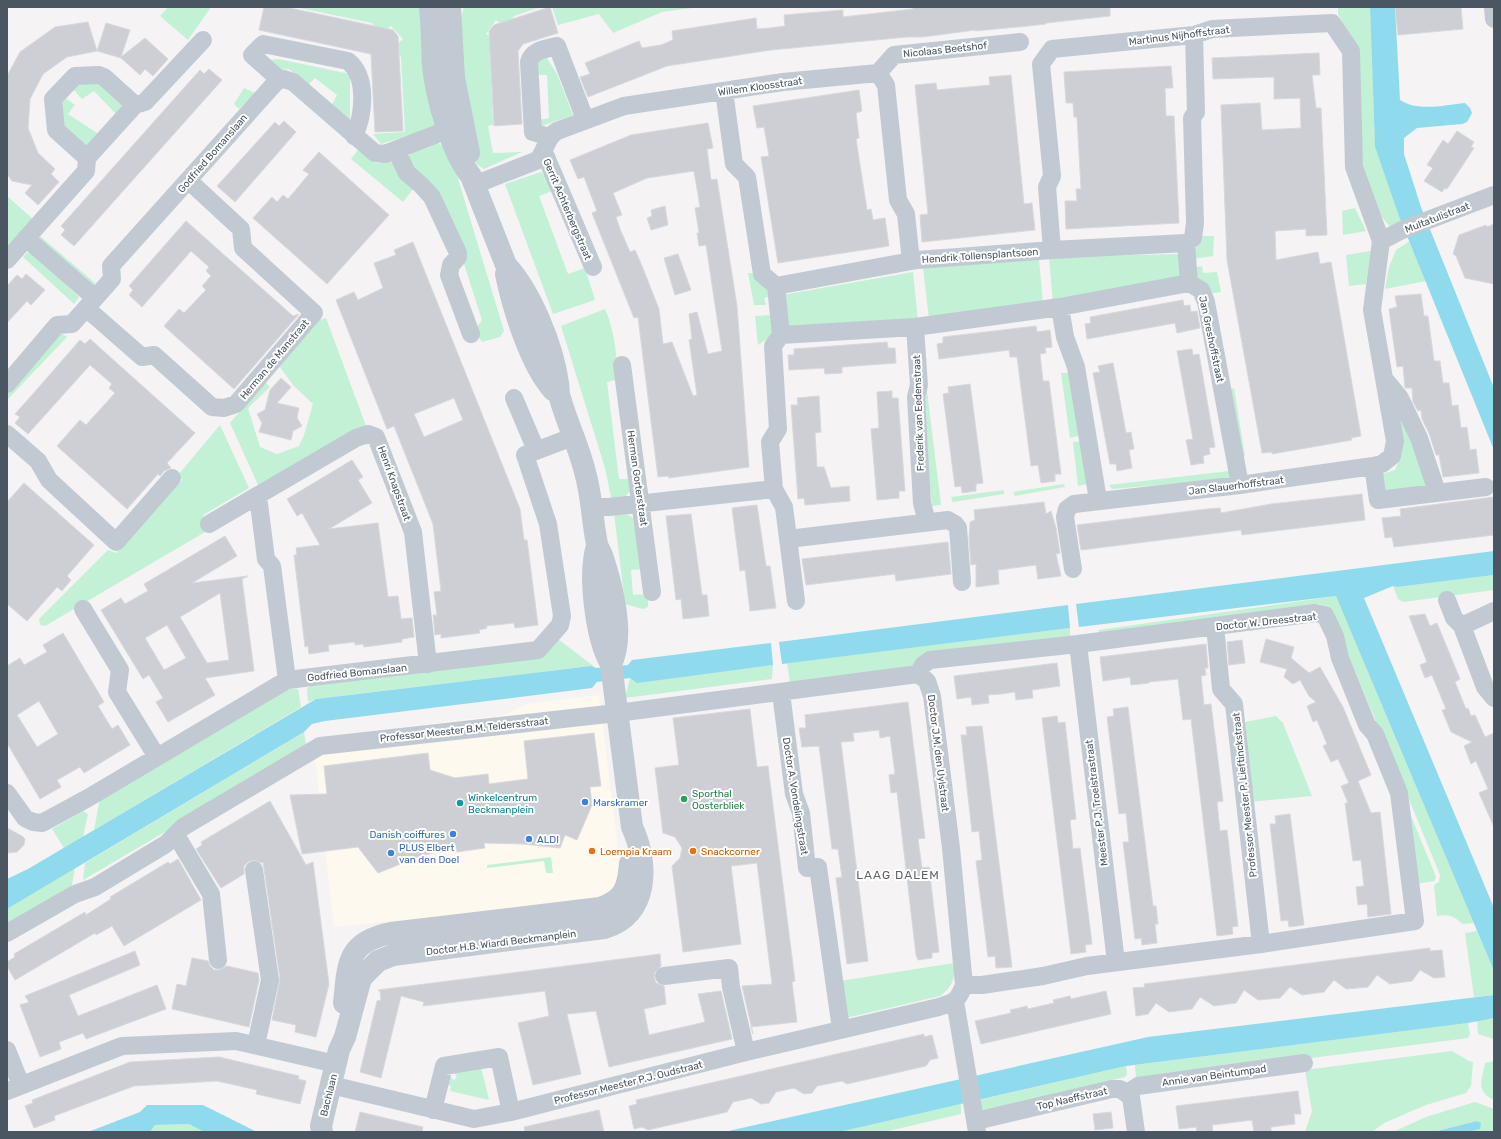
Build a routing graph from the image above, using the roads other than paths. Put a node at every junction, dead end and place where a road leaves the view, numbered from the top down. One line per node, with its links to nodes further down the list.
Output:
1 (430, 7): 13 (street)
2 (450, 7): 13 (street)
3 (1493, 7): 4 (street)
4 (1494, 19)
5 (1194, 35): 22 (street, Martinus Nijhoffstraat); 23 (street); 24 (street, Martinus Nijhoffstraat)
6 (203, 40): 11 (street)
7 (1020, 42): 8 (street, Nicolaas Beetshof)
8 (878, 73): 10 (street, Willem Kloosstraat); 26 (street)
9 (280, 80): 14 (street); 14 (street); 18 (street, Godfried Bomanslaan)
10 (724, 91): 12 (street, Willem Kloosstraat); 29 (street)
11 (135, 105): 17 (street); 17 (street)
12 (586, 119): 15 (street, Willem Kloosstraat); 15 (street)
13 (456, 126): 16 (street); 19 (street, Doctor H.B. Wiardi Beckmanplein)
14 (354, 136): 16 (street)
15 (547, 145): 19 (street, Willem Kloosstraat); 27 (street, Gerrit Achterbergstraat)
16 (396, 150): 33 (street)
17 (87, 158): 21 (street)
18 (188, 180): 30 (street, Godfried Bomanslaan); 30 (street, Herman de Manstraat)
19 (472, 180): 40 (street, Doctor H.B. Wiardi Beckmanplein)
20 (1494, 195): 22 (street, Multatulistraat)
21 (26, 238): 25 (street); 30 (street)
22 (1381, 241): 36 (street, Jan Slauerhoffstraat)
23 (1186, 243): 24 (street, Hendrik Tollensplantsoen); 28 (street)
24 (1052, 250): 26 (street, Hendrik Tollensplantsoen)
25 (7, 260)
26 (911, 261): 29 (street, Hendrik Tollensplantsoen)
27 (593, 267)
28 (1189, 283): 31 (street); 44 (street, Jan Greshoffstraat)
29 (776, 286): 34 (street)
30 (91, 303): 37 (street, Godfried Bomanslaan)
31 (1060, 307): 32 (street); 49 (street)
32 (915, 327): 34 (street); 52 (street, Frederik van Eedenstraat)
33 (471, 334)
34 (781, 335): 46 (street)
35 (622, 365): 50 (street, Herman Gorterstraat)
36 (1384, 380): 42 (street, Jan Slauerhoffstraat); 47 (street)
37 (7, 384)
38 (514, 398): 41 (street)
39 (7, 434): 43 (street)
40 (575, 436): 41 (street); 51 (street, Doctor H.B. Wiardi Beckmanplein)
41 (536, 450): 65 (street, Godfried Bomanslaan)
42 (1372, 466): 44 (street, Jan Slauerhoffstraat); 47 (street)
43 (172, 478)
44 (1240, 485): 49 (street, Jan Slauerhoffstraat)
45 (1486, 487): 47 (street)
46 (774, 489): 50 (street); 54 (street)
47 (1437, 492)
48 (258, 496): 53 (street, Henri Knapstraat); 65 (street, Henri Knapstraat); 67 (street)
49 (1098, 500): 55 (street, Jan Slauerhoffstraat)
50 (641, 503): 51 (street); 57 (street, Herman Gorterstraat)
51 (593, 507): 70 (street, Doctor H.B. Wiardi Beckmanplein)
52 (927, 522): 54 (street); 56 (street)
53 (209, 524)
54 (788, 539): 59 (street)
55 (1072, 569)
56 (962, 582)
57 (652, 592)
58 (1447, 600): 63 (street)
59 (796, 601)
60 (82, 609): 71 (street)
61 (1494, 611): 63 (street)
62 (1215, 626): 64 (street, Doctor W. Dreesstraat); 75 (street, Doctor W. Dreesstraat); 77 (street, Professor Meester P. Lieftinckstraat)
63 (1462, 626): 69 (street)
64 (1078, 644): 66 (street, Doctor W. Dreesstraat); 79 (street, Meester P.J. Troelstrastraat)
65 (428, 664): 67 (street, Godfried Bomanslaan)
66 (918, 674): 68 (street); 81 (street, Doctor J.M. den Uylstraat)
67 (287, 680): 71 (street, Godfried Bomanslaan)
68 (781, 693): 70 (street); 82 (street, Doctor A. Vondelingstraat)
69 (1494, 698)
70 (617, 713): 73 (street, Professor Meester B.M. Teldersstraat); 86 (street, Doctor H.B. Wiardi Beckmanplein)
71 (157, 757): 72 (street, Godfried Bomanslaan)
72 (7, 793)
73 (176, 835): 76 (street, Professor Meester B.M. Teldersstraat); 78 (street)
74 (254, 870): 83 (street)
75 (1416, 921): 77 (street, Professor Meester P.J. Oudstraat)
76 (7, 933)
77 (1261, 944): 79 (street, Professor Meester P.J. Oudstraat)
78 (218, 960)
79 (1116, 962): 81 (street, Professor Meester P.J. Oudstraat)
80 (664, 976): 85 (street)
81 (960, 994): 82 (street, Professor Meester P.J. Oudstraat); 88 (street, Doctor J.M. den Uylstraat)
82 (841, 1030): 85 (street, Professor Meester P.J. Oudstraat)
83 (256, 1045): 86 (street); 90 (street)
84 (7, 1050): 90 (street)
85 (746, 1052): 93 (street, Professor Meester P.J. Oudstraat)
86 (338, 1057): 89 (street, Bachlaan)
87 (1304, 1062): 91 (street, Annie van Beintumpad)
88 (967, 1068): 94 (street, Top Naeffstraat)
89 (331, 1085): 92 (street, Professor Meester P.J. Oudstraat); 95 (street, Bachlaan)
90 (14, 1088)
91 (1127, 1093): 94 (street, Top Naeffstraat); 96 (street)
92 (433, 1110): 93 (street, Professor Meester P.J. Oudstraat); 93 (street)
93 (511, 1112)
94 (977, 1126)
95 (319, 1130)
96 (1136, 1132)

